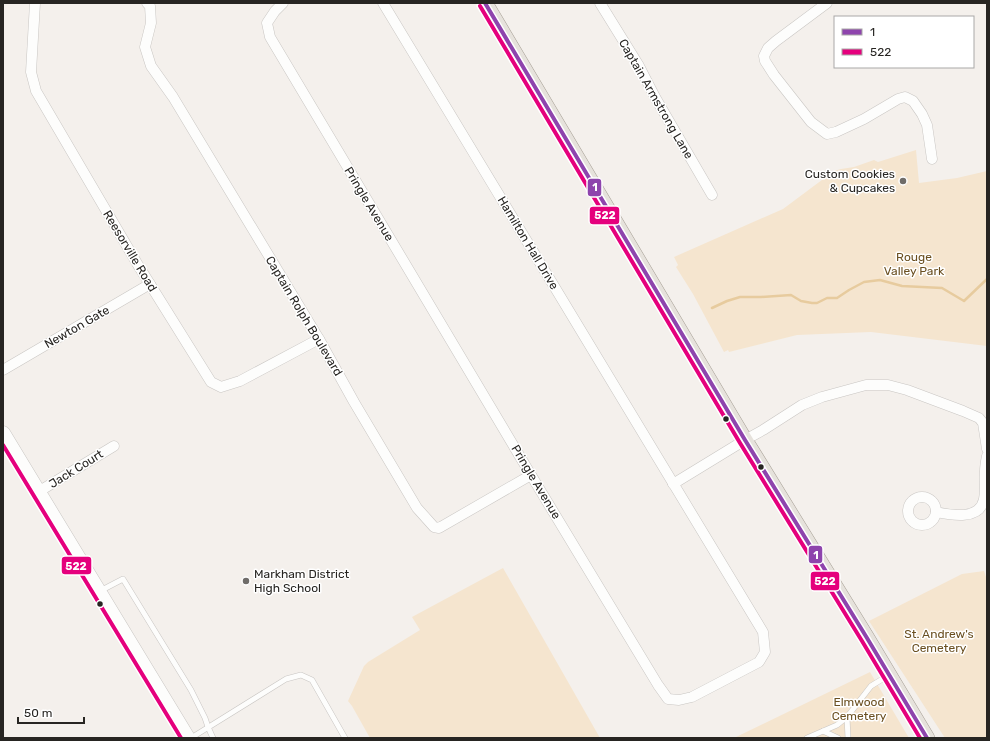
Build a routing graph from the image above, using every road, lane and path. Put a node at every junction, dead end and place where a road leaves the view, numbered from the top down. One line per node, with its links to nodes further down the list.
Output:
1 (35, 3): 10 (street, Reesorville Road)
2 (147, 3): 11 (street, Captain Rolph Boulevard)
3 (283, 3): 18 (street, Pringle Avenue)
4 (383, 3): 19 (street, Hamilton Hall Drive)
5 (485, 3): 14 (main road)
6 (600, 3): 9 (street, Captain Armstrong Lane)
7 (827, 3): 8 (street)
8 (932, 159)
9 (712, 195)
10 (150, 284): 11 (street, Reesorville Road); 12 (street, Newton Gate)
11 (319, 339): 18 (street, Captain Rolph Boulevard)
12 (3, 370)
13 (3, 433): 20 (street)
14 (745, 440): 16 (street); 19 (street); 23 (main road)
15 (114, 446): 20 (street, Jack Court)
16 (987, 449)
17 (987, 456): 21 (street)
18 (531, 475): 19 (street, Pringle Avenue)
19 (674, 484)
20 (38, 492): 22 (street)
21 (936, 512)
22 (99, 592): 25 (lane); 27 (street)
23 (890, 675): 24 (lane); 33 (main road)
24 (848, 717): 26 (lane); 32 (lane)
25 (208, 727): 27 (lane); 28 (lane); 29 (lane)
26 (823, 731): 30 (lane); 31 (lane)
27 (190, 738)
28 (213, 738)
29 (345, 738)
30 (807, 738)
31 (838, 738)
32 (848, 738)
33 (927, 738)

